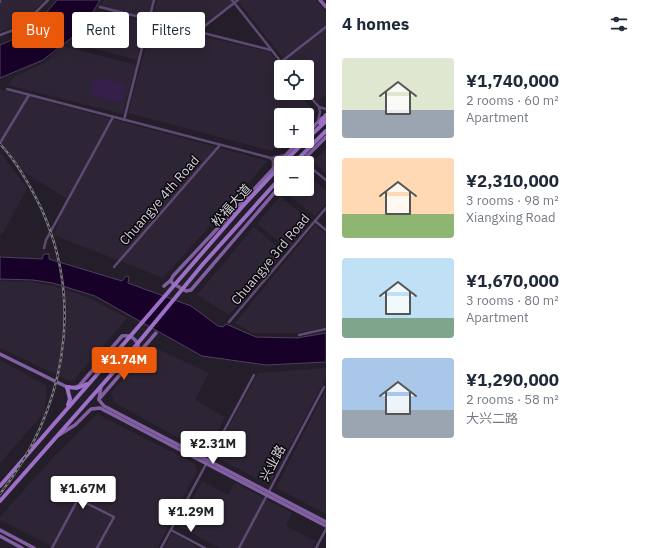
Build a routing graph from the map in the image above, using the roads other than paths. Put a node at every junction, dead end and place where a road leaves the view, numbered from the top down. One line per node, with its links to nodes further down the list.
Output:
1 (48, 0): 13 (street)
2 (154, 0): 8 (street)
3 (238, 0): 5 (street)
4 (320, 0): 7 (main road)
5 (233, 1): 10 (street); 15 (street)
6 (100, 7): 9 (street)
7 (326, 7)
8 (152, 12)
9 (137, 17)
10 (205, 25)
11 (326, 27): 17 (street)
12 (205, 34): 15 (street)
13 (0, 35)
14 (143, 48): 25 (street)
15 (271, 50): 16 (street)
16 (279, 60)
17 (284, 60)
18 (7, 89): 19 (street)
19 (29, 95): 24 (street); 32 (street)
20 (313, 100): 21 (street)
21 (319, 108): 22 (street); 27 (street)
22 (326, 109)
23 (326, 115): 27 (main road); 29 (main road)
24 (114, 117): 25 (street); 54 (street)
25 (124, 120): 33 (street)
26 (326, 121): 29 (main road)
27 (318, 122): 28 (main road)
28 (314, 126)
29 (315, 130)
30 (326, 131): 39 (main road)
31 (326, 136): 37 (main road)
32 (0, 143)
33 (220, 145): 40 (street); 55 (street, Chuangye 4th Road)
34 (292, 148): 36 (main road)
35 (298, 148): 38 (main road)
36 (285, 155): 40 (street); 41 (main road)
37 (308, 155)
38 (290, 156)
39 (301, 156)
40 (271, 158): 41 (street)
41 (273, 168): 46 (main road)
42 (314, 171): 44 (street)
43 (274, 173): 49 (main road, 松福大道)
44 (326, 180)
45 (274, 185): 51 (main road, 松福大道)
46 (251, 191): 49 (main road); 56 (main road)
47 (274, 192): 48 (main road)
48 (266, 201): 51 (main road); 56 (main road)
49 (242, 207): 67 (main road, 松福大道, bridge)
50 (326, 208): 52 (street, Chuangye 3rd Road)
51 (249, 212): 68 (main road, 松福大道, bridge)
52 (315, 221): 53 (street); 58 (street, Chuangye 3rd Road)
53 (326, 230)
54 (44, 248)
55 (114, 267)
56 (171, 280): 57 (main road)
57 (164, 286)
58 (229, 322)
59 (326, 329): 61 (street)
60 (156, 333): 63 (main road)
61 (299, 335)
62 (135, 340): 63 (main road); 65 (main road); 70 (main road)
63 (148, 342): 65 (main road)
64 (0, 354): 69 (main road)
65 (137, 354): 72 (main road)
66 (254, 375): 75 (street)
67 (91, 382): 70 (main road); 73 (main road)
68 (101, 385): 72 (main road); 74 (main road, 松福大道)
69 (67, 387): 70 (main road); 73 (main road)
70 (72, 387)
71 (324, 387): 77 (street, 兴业路)
72 (99, 400): 75 (main road)
73 (67, 408): 76 (main road)
74 (56, 436): 75 (main road); 78 (main road, 松福大道)
75 (207, 462): 77 (main road); 83 (street)
76 (0, 486)
77 (268, 493): 79 (main road); 80 (main road); 91 (street, 兴业路)
78 (0, 501)
79 (326, 522)
80 (326, 526)
81 (326, 529): 92 (street)
82 (0, 530): 86 (main road)
83 (171, 530): 89 (street); 90 (street)
84 (0, 536): 85 (main road)
85 (22, 548)
86 (34, 548)
87 (52, 548): 88 (street)
88 (97, 548)
89 (161, 548)
90 (205, 548)
91 (239, 548)
92 (316, 548)

